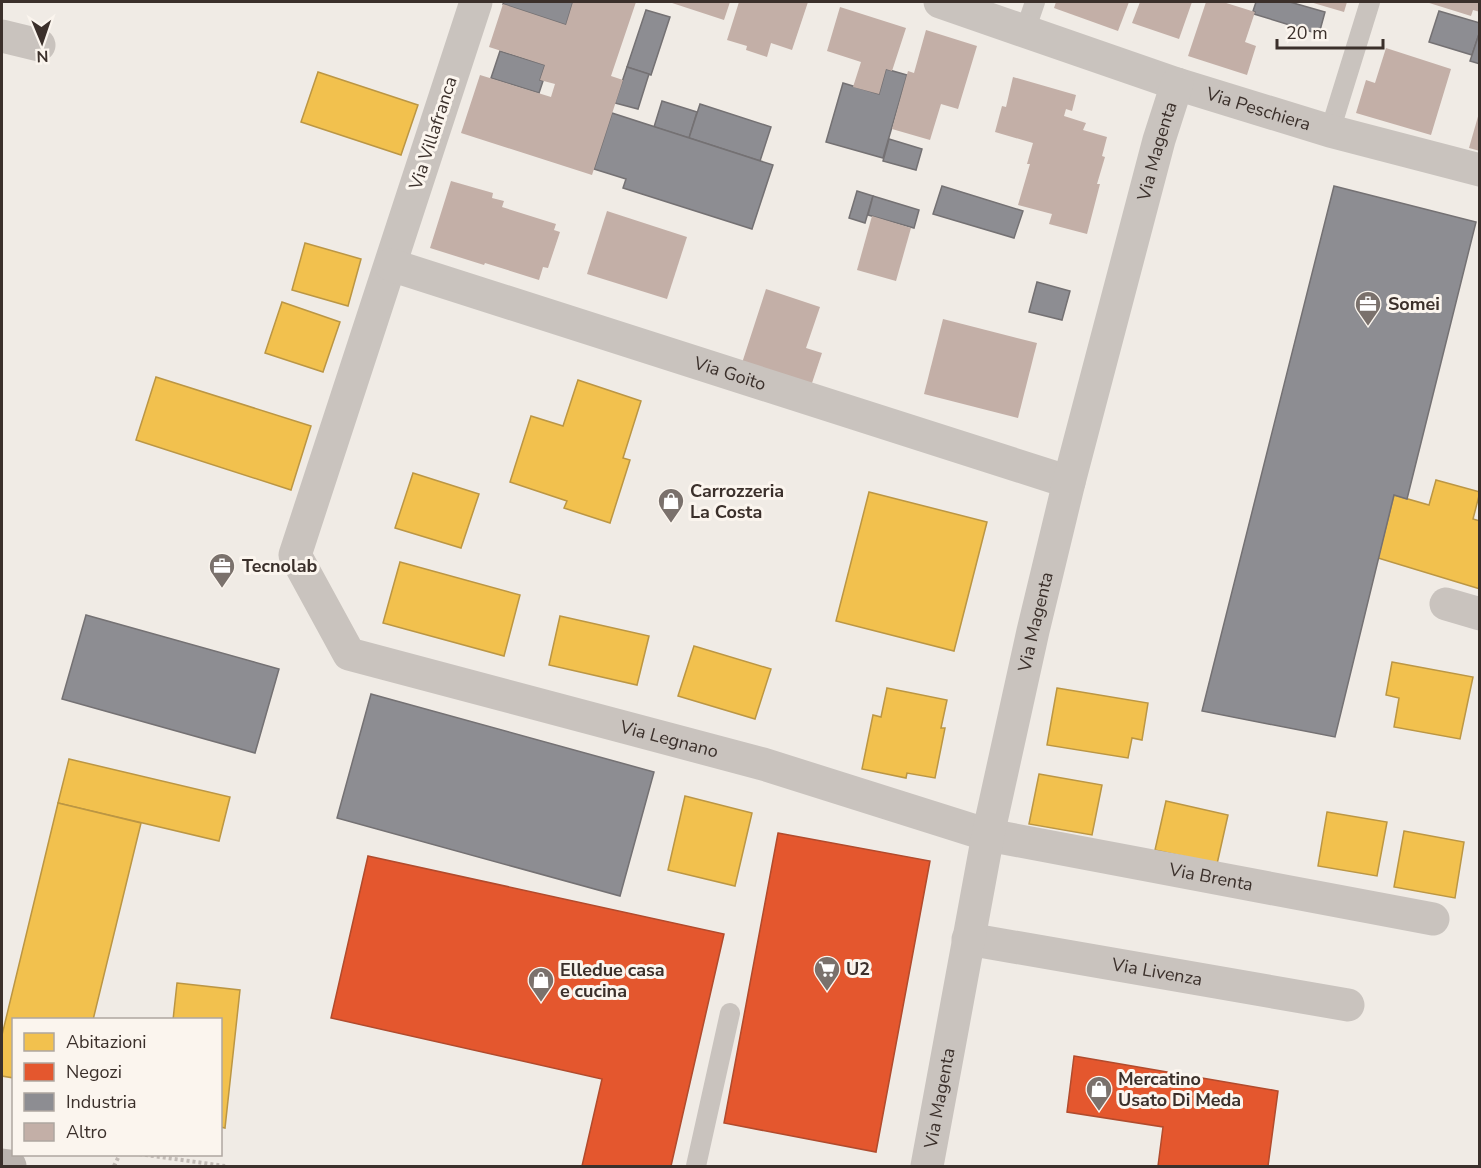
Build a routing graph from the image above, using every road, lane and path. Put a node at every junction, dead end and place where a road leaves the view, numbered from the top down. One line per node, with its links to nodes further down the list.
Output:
1 (476, 2): 10 (street, Via Villafranca)
2 (940, 2): 4 (street, Via Peschiera)
3 (1370, 2): 8 (lane)
4 (1030, 16): 7 (street, Via Peschiera)
5 (2, 36): 6 (street)
6 (39, 45)
7 (1177, 84): 8 (street, Via Peschiera); 11 (street, Via Magenta)
8 (1330, 131): 9 (street, Via Peschiera)
9 (1479, 170)
10 (391, 265): 11 (street, Via Goito); 14 (street, Via Villafranca)
11 (1069, 482): 15 (street, Via Magenta)
12 (1446, 604): 13 (street)
13 (1479, 614)
14 (348, 654): 15 (street, Via Legnano)
15 (988, 835): 16 (street, Via Brenta); 17 (street, Via Magenta)
16 (1433, 919)
17 (968, 939): 18 (street, Via Livenza); 25 (street, Via Magenta)
18 (1348, 1005)
19 (730, 1013): 24 (lane)
20 (146, 1156): 23 (path)
21 (2, 1165): 22 (street)
22 (10, 1167)
23 (225, 1167)
24 (696, 1167)
25 (927, 1167)

